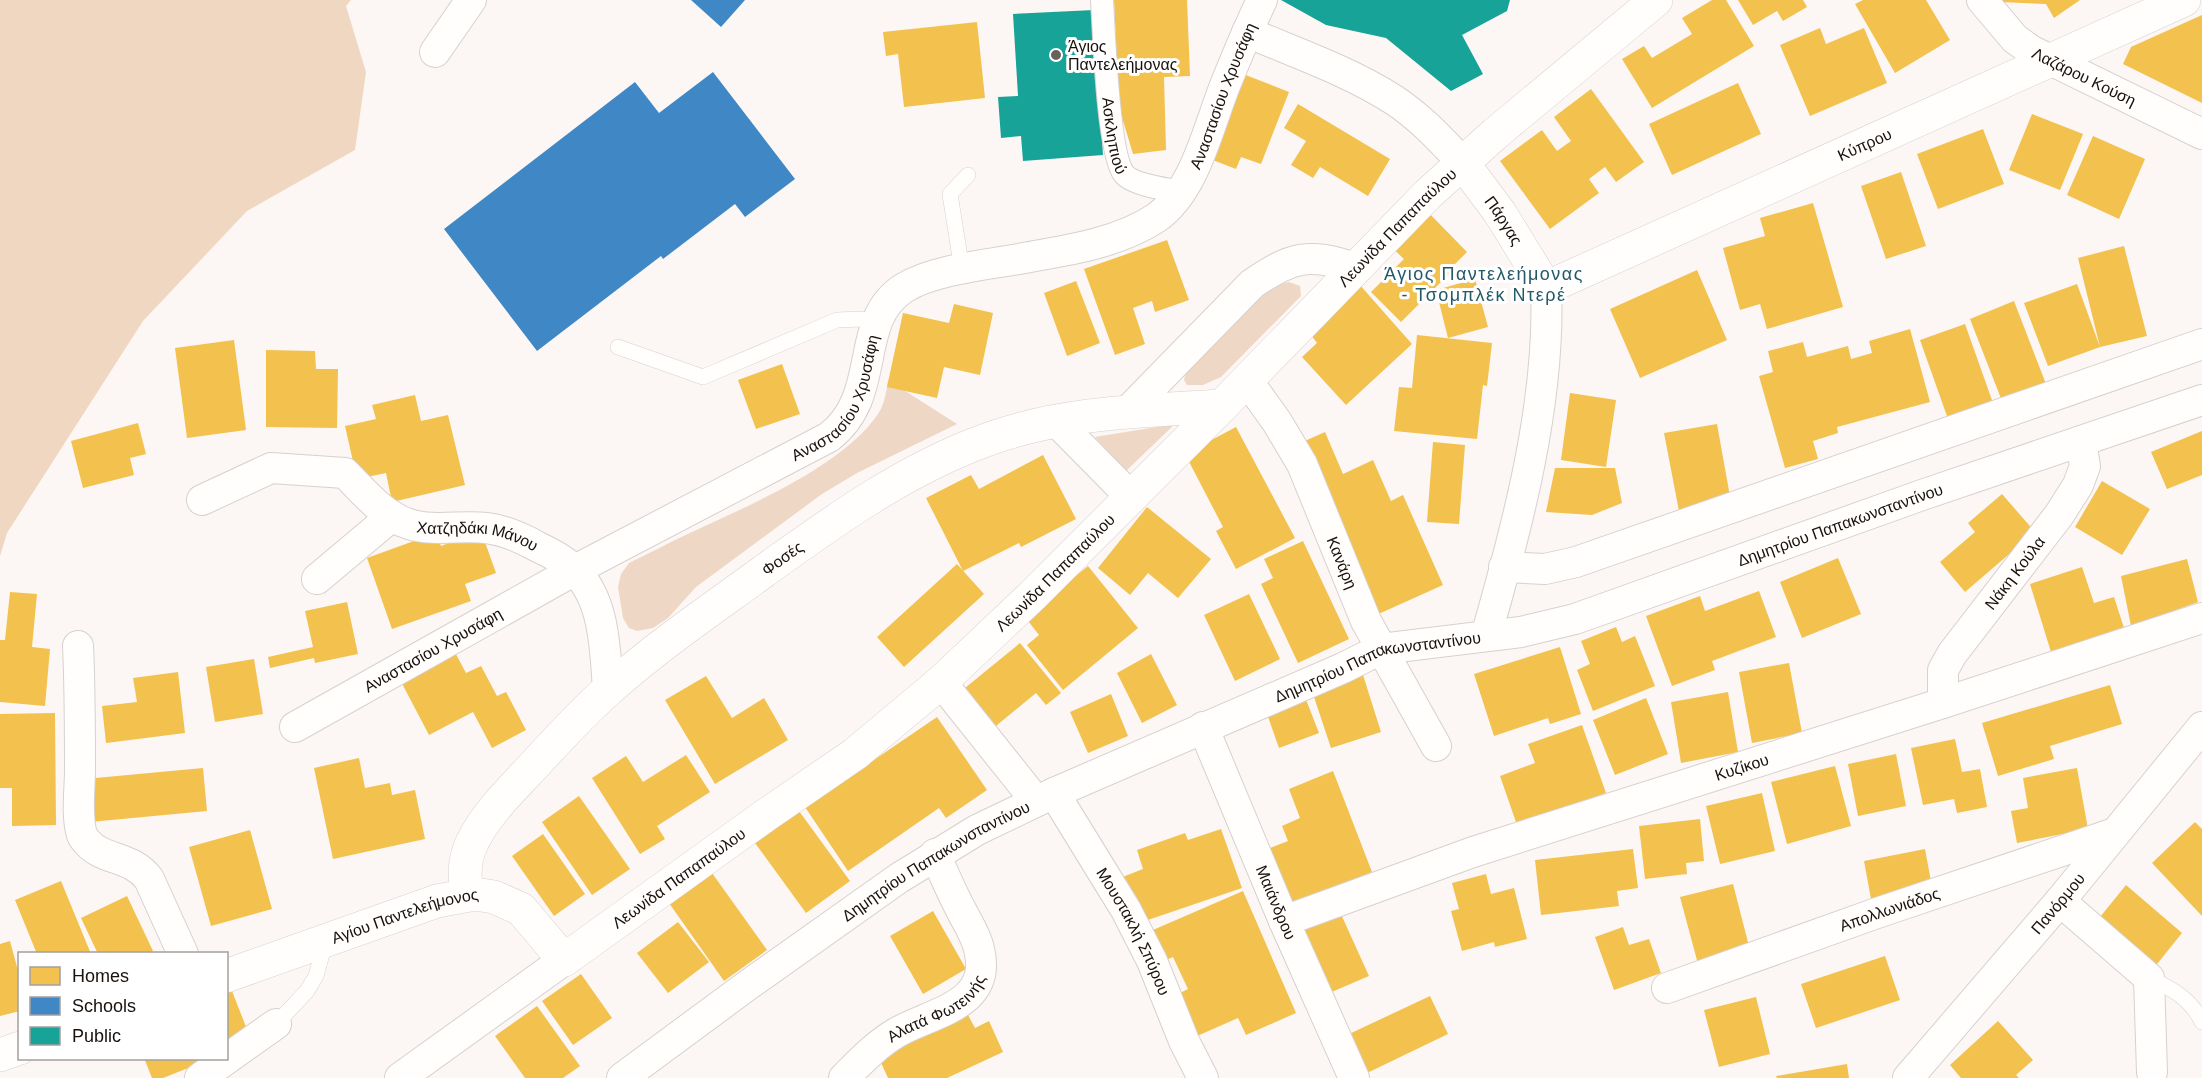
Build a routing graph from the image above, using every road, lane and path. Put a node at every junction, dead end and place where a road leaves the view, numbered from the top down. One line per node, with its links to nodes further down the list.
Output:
1 (471, 0): 8 (street)
2 (1102, 0): 13 (street, Ασκληπιού)
3 (1262, 0): 7 (street, Αναστασίου Χρυσάφη)
4 (1656, 0): 11 (main road, Λεωνίδα Παπαπαύλου)
5 (1982, 0): 9 (street, Λαζάρου Κούση)
6 (2184, 0): 9 (main road, Κύπρου)
7 (1248, 32): 11 (street, Πάργας); 13 (street, Αναστασίου Χρυσάφη)
8 (435, 52)
9 (2049, 61): 10 (street, Λαζάρου Κούση); 16 (main road, Κύπρου)
10 (2202, 134)
11 (1462, 162): 14 (main road, Λεωνίδα Παπαπαύλου); 16 (main road, Πάργας)
12 (968, 175): 15 (lane)
13 (1181, 192): 15 (street, Αναστασίου Χρυσάφη)
14 (1355, 268): 20 (main road, Λεωνίδα Παπαπαύλου); 23 (street)
15 (962, 270): 17 (street, Αναστασίου Χρυσάφη)
16 (1546, 288): 29 (street)
17 (875, 324): 19 (lane); 30 (street, Αναστασίου Χρυσάφη)
18 (2202, 344): 29 (street)
19 (618, 347)
20 (1247, 380): 22 (main road, Λεωνίδα Παπαπαύλου); 35 (street, Κανάρη)
21 (2202, 400): 25 (street, Δημητρίου Παπακωνσταντίνου)
22 (1222, 406): 23 (main road, Φοσές); 26 (main road, Λεωνίδα Παπαπαύλου)
23 (1127, 412): 24 (main road, Φοσές)
24 (1056, 421): 26 (street); 37 (main road, Φοσές)
25 (2081, 441): 33 (street, Δημητρίου Παπακωνσταντίνου); 38 (street, Νάκη Κούλα)
26 (1131, 497): 36 (main road, Λεωνίδα Παπαπαύλου)
27 (202, 500): 28 (street)
28 (385, 511): 30 (street, Χατζηδάκι Μάνου); 31 (street)
29 (1504, 567): 33 (street)
30 (575, 570): 37 (street); 39 (street, Αναστασίου Χρυσάφη)
31 (317, 579)
32 (2202, 618): 38 (street, Κυζίκου)
33 (1486, 636): 35 (street, Δημητρίου Παπακωνσταντίνου)
34 (78, 646): 50 (street)
35 (1381, 649): 40 (street, Δημητρίου Παπακωνσταντίνου); 42 (street, Κανάρη)
36 (941, 682): 43 (street, Μουστακλή Σπύρου); 51 (main road, Λεωνίδα Παπαπαύλου)
37 (608, 689): 46 (main road, Φοσές)
38 (1943, 703): 48 (street, Κυζίκου)
39 (295, 727)
40 (1203, 727): 43 (street, Δημητρίου Παπακωνσταντίνου); 48 (street, Μαιάνδρου)
41 (2202, 727): 44 (street, Πανόρμου)
42 (1436, 746)
43 (1045, 797): 45 (street, Δημητρίου Παπακωνσταντίνου); 66 (street, Μουστακλή Σπύρου)
44 (2112, 834): 47 (street, Πανόρμου); 54 (street, Απολλωνιάδος)
45 (935, 854): 64 (street, Δημητρίου Παπακωνσταντίνου); 65 (street, Αλατά Φωτεινής)
46 (467, 895): 49 (main road, Αγίου Παντελεήμονος); 51 (main road, Αγίου Παντελεήμονος)
47 (2060, 901): 53 (street); 68 (street, Πανόρμου)
48 (1284, 921): 67 (street, Μαιάνδρου)
49 (325, 943): 52 (main road, Αγίου Παντελεήμονος); 56 (lane)
50 (182, 952)
51 (564, 960): 63 (street, Λεωνίδα Παπαπαύλου)
52 (228, 975)
53 (2149, 978): 55 (lane); 61 (street)
54 (1667, 988)
55 (2202, 1022)
56 (276, 1024): 59 (street)
57 (18, 1049): 58 (main road)
58 (0, 1055)
59 (228, 1058)
60 (225, 1060): 62 (street)
61 (2152, 1072)
62 (200, 1078)
63 (400, 1078)
64 (622, 1078)
65 (844, 1078)
66 (1203, 1078)
67 (1354, 1078)
68 (1908, 1078)

